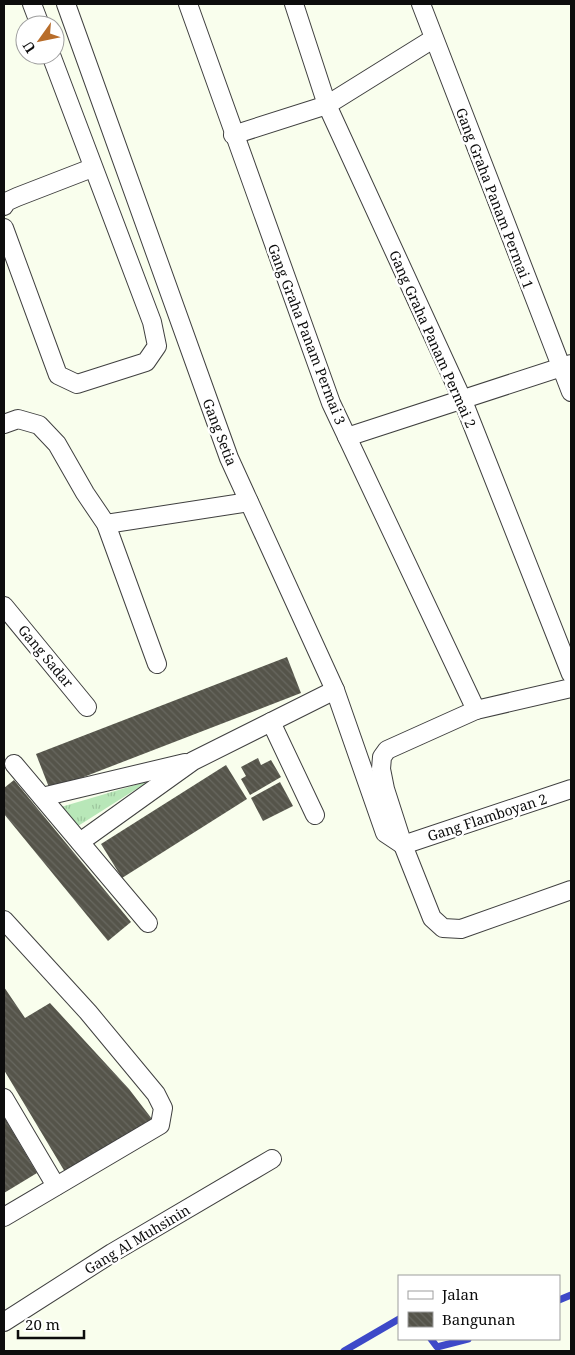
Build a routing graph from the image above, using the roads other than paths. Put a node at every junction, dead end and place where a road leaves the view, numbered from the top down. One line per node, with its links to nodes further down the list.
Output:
1 (66, 4): 17 (street, Gang Setia)
2 (188, 4): 8 (street, Gang Graha Panam Permai 3)
3 (294, 4): 7 (street, Gang Graha Panam Permai 2)
4 (421, 4): 5 (street, Gang Graha Panam Permai 1)
5 (433, 39): 7 (street); 12 (street, Gang Graha Panam Permai 1)
6 (55, 65): 9 (street)
7 (327, 105): 8 (street); 14 (street, Gang Graha Panam Permai 2)
8 (233, 135): 16 (street, Gang Graha Panam Permai 3)
9 (92, 168): 10 (street); 11 (street)
10 (4, 206)
11 (4, 228)
12 (566, 366): 13 (street, Gang Graha Panam Permai 1); 14 (street)
13 (571, 392)
14 (463, 401): 16 (street); 21 (street, Gang Graha Panam Permai 2)
15 (4, 424): 18 (street)
16 (347, 437): 25 (street, Gang Graha Panam Permai 3)
17 (249, 502): 18 (street); 23 (street, Gang Setia)
18 (106, 524): 20 (street)
19 (4, 606): 24 (street, Gang Sadar)
20 (157, 664)
21 (571, 674)
22 (571, 688): 25 (street)
23 (335, 690): 26 (street); 33 (street, Gang Setia)
24 (87, 707)
25 (476, 710): 33 (street)
26 (271, 722): 27 (street); 31 (street)
27 (193, 761): 30 (street); 32 (street)
28 (14, 764): 30 (street)
29 (571, 789): 33 (street, Gang Flamboyan 2)
30 (42, 797): 32 (street)
31 (315, 815)
32 (80, 842): 36 (street)
33 (403, 845): 34 (street)
34 (571, 890)
35 (4, 920): 39 (street)
36 (148, 923)
37 (4, 1098): 39 (street)
38 (272, 1159): 41 (street, Gang Al Muhsinin)
39 (56, 1186): 40 (street)
40 (4, 1217)
41 (4, 1322)

